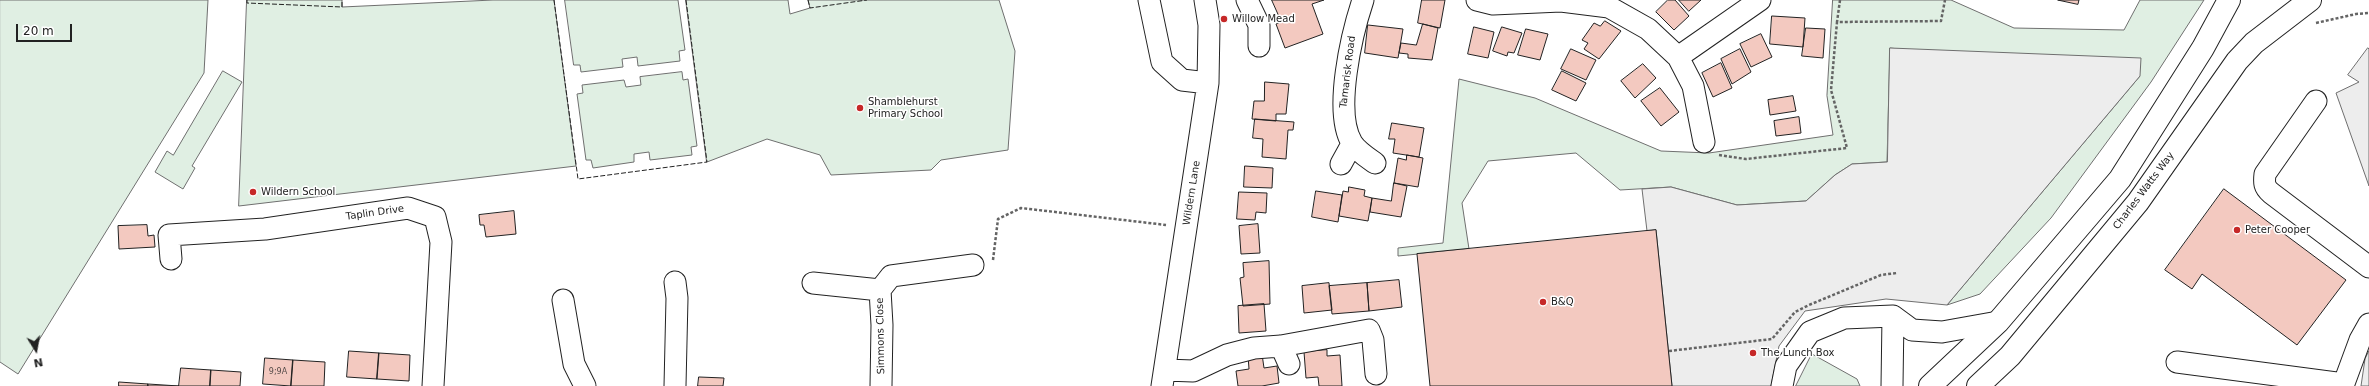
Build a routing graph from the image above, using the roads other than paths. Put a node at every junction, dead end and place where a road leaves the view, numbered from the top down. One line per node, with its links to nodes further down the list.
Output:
1 (1149, 0): 11 (street)
2 (1205, 0): 11 (street, Wildern Lane)
3 (1247, 0): 9 (street)
4 (1363, 0): 14 (street, Tamarisk Road)
5 (1477, 0): 10 (street)
6 (1760, 0): 10 (street)
7 (2229, 0): 25 (main road)
8 (2310, 0): 38 (main road, Charles Watts Way)
9 (1259, 46)
10 (1678, 57): 13 (street)
11 (1208, 83): 29 (street, Wildern Lane)
12 (2316, 101): 19 (street)
13 (1704, 142)
14 (1352, 144): 15 (street); 16 (street)
15 (1375, 163)
16 (1341, 164)
17 (170, 259): 31 (street, Taplin Drive)
18 (973, 265): 22 (street, Simmons Close)
19 (2369, 267)
20 (675, 282): 33 (street)
21 (813, 283): 22 (street)
22 (880, 290): 34 (street, Simmons Close)
23 (563, 300): 32 (street)
24 (1893, 316): 25 (street); 35 (street); 36 (street)
25 (1998, 322): 37 (main road)
26 (2369, 324): 30 (street)
27 (2177, 362): 30 (street)
28 (1376, 374): 29 (street)
29 (1164, 378)
30 (2343, 385)
31 (433, 386)
32 (585, 386)
33 (675, 386)
34 (881, 386)
35 (1782, 386)
36 (1892, 386)
37 (1930, 386)
38 (1978, 386)

